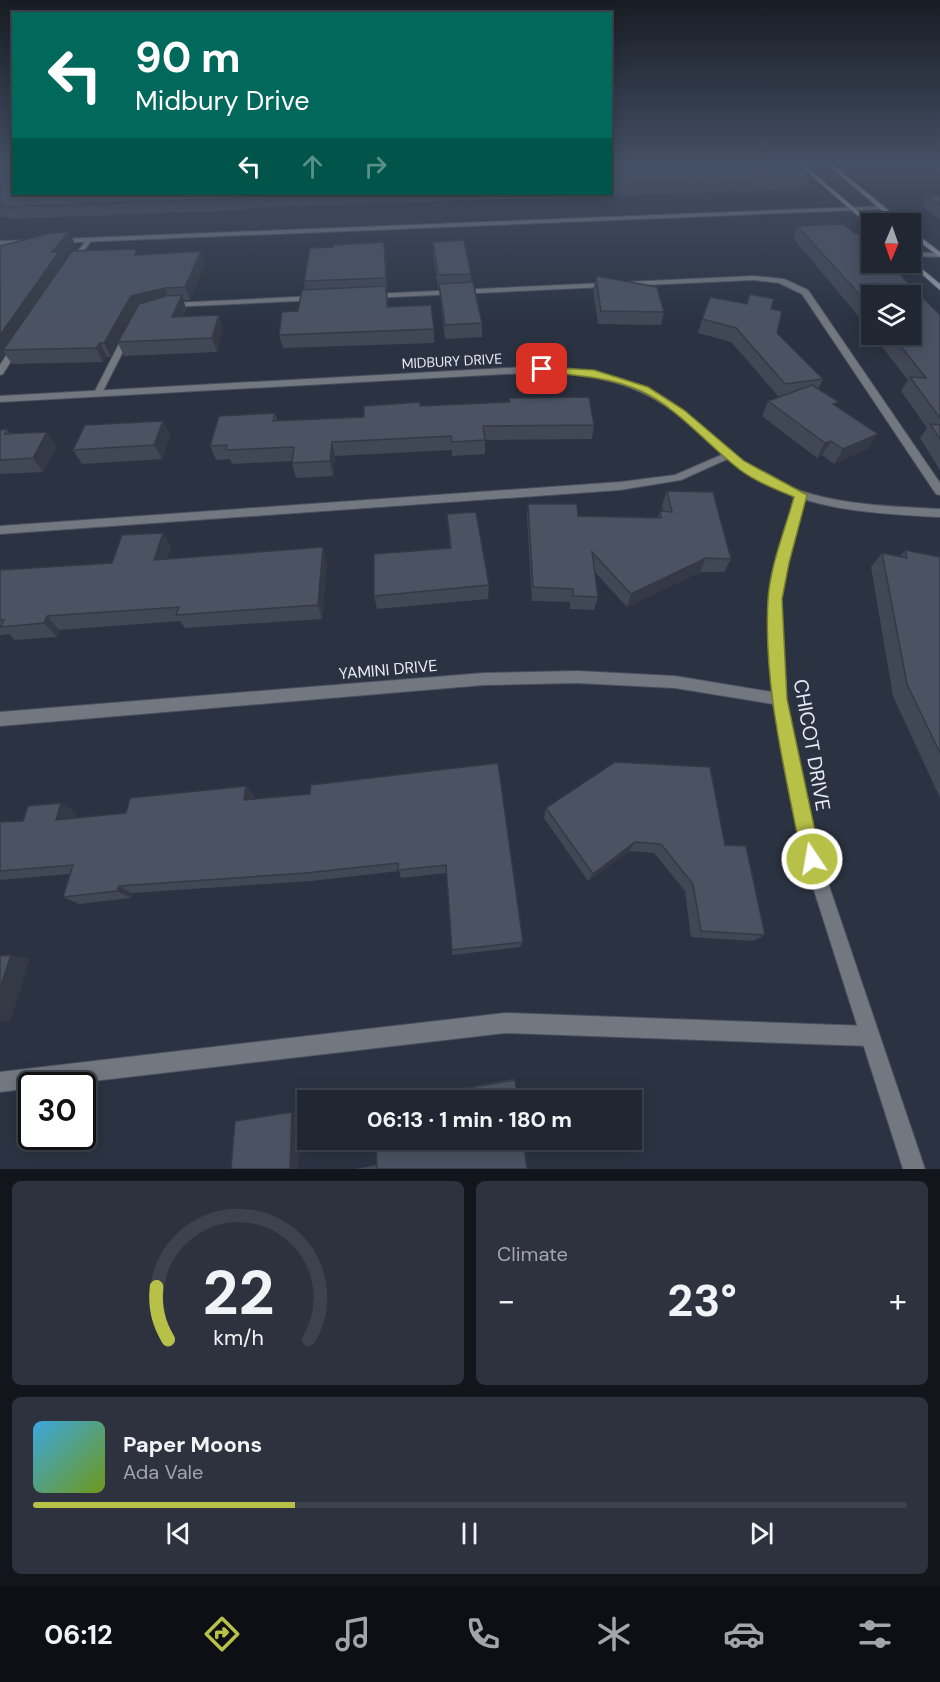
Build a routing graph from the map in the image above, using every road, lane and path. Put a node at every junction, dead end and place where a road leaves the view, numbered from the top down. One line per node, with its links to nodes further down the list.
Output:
1 (636, 219): 2 (street)
2 (89, 240): 5 (street); 9 (street)
3 (921, 240): 8 (main road)
4 (33, 242): 6 (street)
5 (45, 242)
6 (0, 243)
7 (921, 254): 8 (street)
8 (940, 255)
9 (70, 267)
10 (921, 271): 11 (main road)
11 (940, 288)
12 (361, 296): 21 (street)
13 (325, 298): 14 (street)
14 (160, 308)
15 (132, 325): 18 (street)
16 (25, 332): 17 (street)
17 (0, 372)
18 (98, 393): 19 (street, MIDBURY DRIVE); 20 (street, MIDBURY DRIVE)
19 (0, 399)
20 (728, 455): 22 (street, MIDBURY DRIVE); 24 (street)
21 (940, 491)
22 (801, 495): 23 (street, MIDBURY DRIVE); 25 (street, CHICOT DRIVE)
23 (940, 513)
24 (0, 530)
25 (779, 699): 26 (street, YAMINI DRIVE); 27 (street, CHICOT DRIVE)
26 (0, 719)
27 (868, 1036): 28 (street); 29 (street, CHICOT DRIVE)
28 (0, 1082)
29 (914, 1169)

